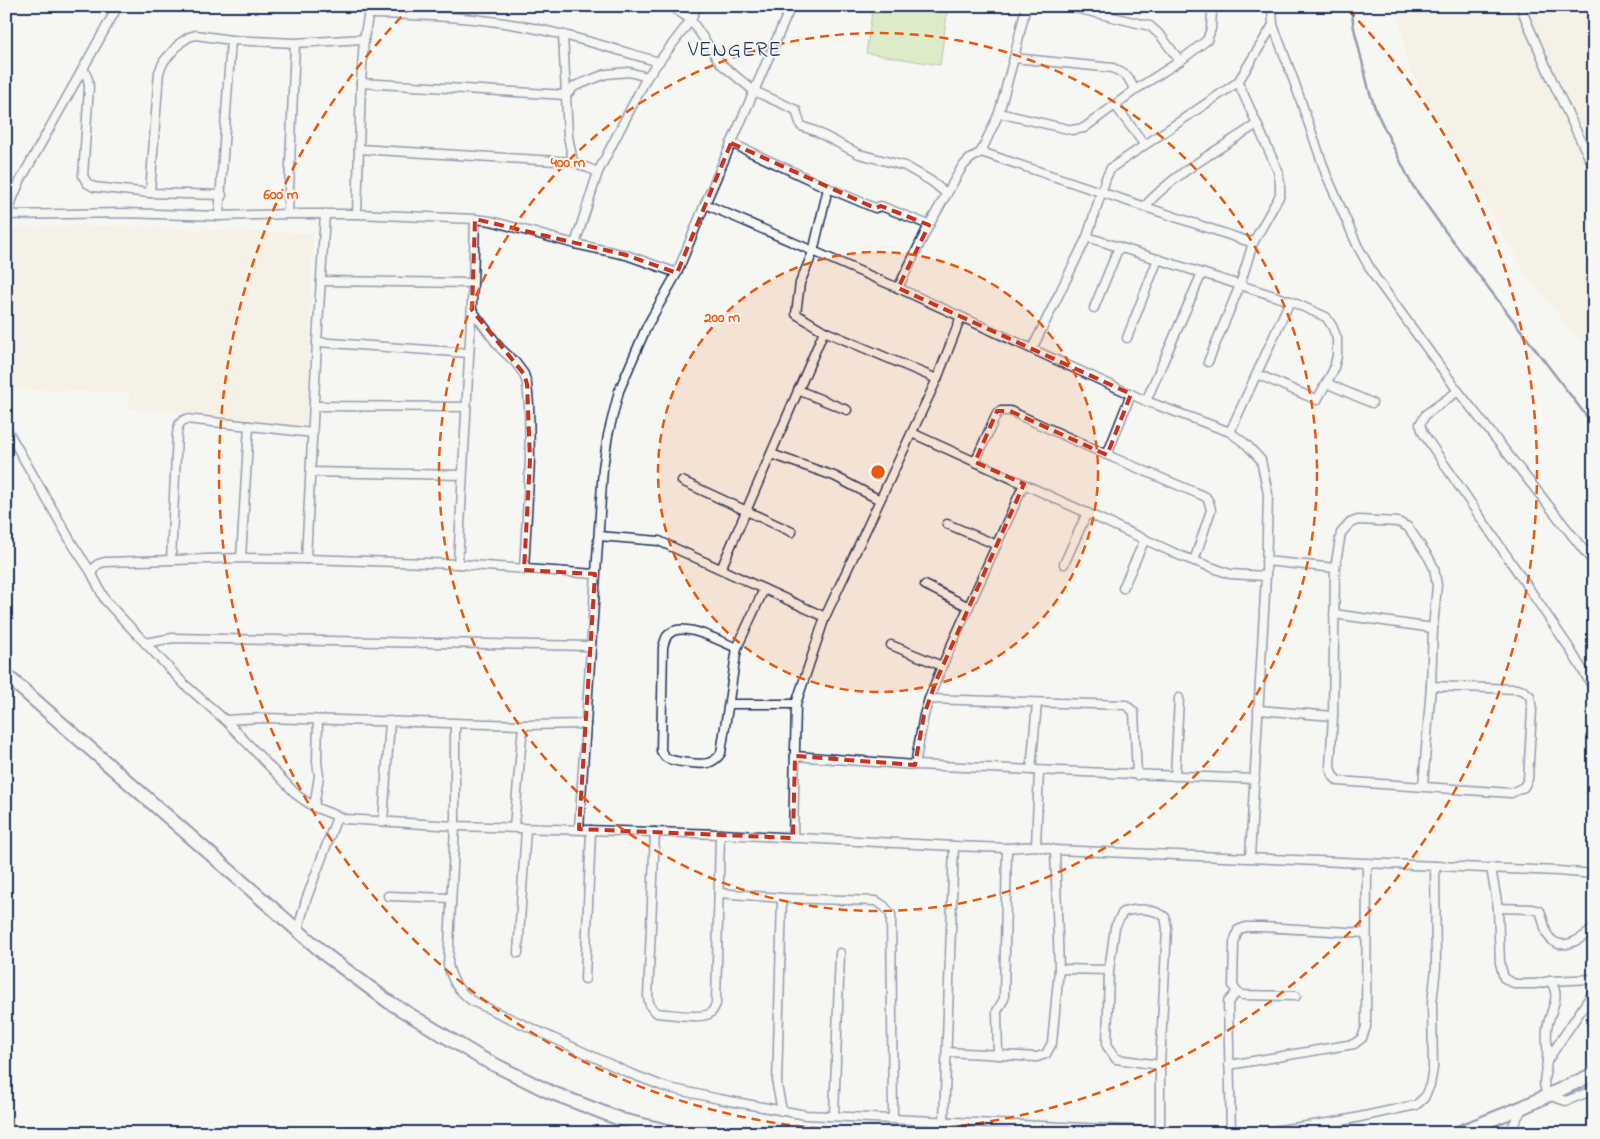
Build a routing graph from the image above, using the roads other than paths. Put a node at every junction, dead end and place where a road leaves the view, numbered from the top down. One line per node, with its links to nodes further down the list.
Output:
1 (118, 6): 20 (street)
2 (671, 6): 11 (street)
3 (697, 6): 11 (street)
4 (791, 6): 25 (street)
5 (1026, 6): 17 (street)
6 (1067, 6): 18 (street)
7 (1211, 6): 18 (street)
8 (1272, 6): 12 (street)
9 (1520, 6): 35 (street)
10 (370, 10): 13 (street); 14 (street)
11 (691, 20): 19 (street); 25 (street)
12 (1272, 25): 22 (street); 77 (street)
13 (563, 35): 19 (street); 26 (street)
14 (364, 39): 16 (street); 23 (street)
15 (231, 40): 16 (street); 38 (street); 41 (street)
16 (295, 43): 44 (street)
17 (1014, 58): 24 (street); 28 (street)
18 (1180, 61): 24 (street)
19 (659, 62): 21 (street)
20 (83, 68): 38 (street); 47 (street)
21 (648, 77): 26 (street); 36 (street)
22 (1238, 82): 29 (street); 31 (street)
23 (361, 84): 26 (street); 32 (street)
24 (1135, 90): 27 (street)
25 (754, 91): 30 (street); 40 (street)
26 (566, 95): 34 (street)
27 (1115, 105): 28 (street); 31 (street)
28 (999, 113): 33 (street)
29 (1257, 124): 43 (street); 52 (street)
30 (731, 143): 37 (street); 42 (street)
31 (1144, 144): 39 (street)
32 (359, 149): 34 (street); 46 (street)
33 (981, 152): 39 (street); 40 (street)
34 (573, 162): 36 (street)
35 (1594, 168)
36 (598, 172): 53 (street)
37 (828, 188): 50 (street); 55 (street)
38 (150, 193): 41 (street)
39 (1101, 193): 43 (street); 51 (street)
40 (947, 194): 50 (street)
41 (222, 195): 48 (street)
42 (704, 204): 55 (street); 58 (street)
43 (1144, 207): 52 (street)
44 (288, 214): 45 (street); 48 (street)
45 (325, 214): 46 (street); 59 (street)
46 (357, 214): 49 (street)
47 (8, 215): 48 (street)
48 (219, 216)
49 (475, 219): 53 (street); 60 (street)
50 (929, 225): 62 (street)
51 (1087, 237): 54 (street); 70 (street)
52 (1254, 243): 61 (street)
53 (575, 244): 58 (street)
54 (1119, 247): 56 (street); 64 (street)
55 (813, 252): 62 (street); 67 (street)
56 (1158, 259): 57 (street); 68 (street)
57 (1202, 273): 61 (street); 79 (street)
58 (678, 274): 101 (street)
59 (321, 282): 60 (street); 69 (street)
60 (473, 283): 65 (street)
61 (1240, 285): 63 (street); 72 (street)
62 (898, 288): 66 (street)
63 (1290, 301): 73 (street); 75 (street)
64 (1094, 308)
65 (472, 310): 71 (street); 114 (street)
66 (961, 317): 70 (street); 74 (street)
67 (824, 331): 74 (street); 76 (street)
68 (1127, 338)
69 (316, 342): 71 (street); 81 (street)
70 (1032, 349): 78 (street)
71 (469, 353): 82 (street)
72 (1208, 362)
73 (1257, 374): 75 (street); 86 (street)
74 (937, 379): 88 (street)
75 (1326, 383): 80 (street)
76 (798, 390): 83 (street); 89 (street)
77 (1458, 391): 109 (street); 132 (street)
78 (1131, 394): 79 (street); 90 (street)
79 (1146, 401): 86 (street)
80 (1372, 403)
81 (314, 406): 82 (street); 87 (street)
82 (466, 407): 93 (street)
83 (847, 410)
84 (249, 426): 87 (street); 104 (street); 106 (street)
85 (6, 428): 115 (street)
86 (1230, 432): 108 (street)
87 (313, 433): 92 (street)
88 (912, 433): 91 (street); 96 (street)
89 (770, 454): 96 (street); 97 (street)
90 (1107, 455): 91 (street); 107 (street)
91 (975, 462): 95 (street)
92 (311, 472): 93 (street); 105 (street)
93 (462, 475): 110 (street)
94 (682, 481): 97 (street)
95 (1024, 484): 98 (street); 103 (street)
96 (880, 500): 123 (street)
97 (746, 510): 100 (street); 113 (street)
98 (1087, 513): 102 (street); 111 (street)
99 (947, 524): 103 (street)
100 (792, 532)
101 (599, 536): 113 (street); 116 (street)
102 (1145, 539): 107 (street); 119 (street)
103 (997, 545): 121 (street)
104 (241, 558): 105 (street); 106 (street)
105 (306, 559): 110 (street)
106 (171, 560): 115 (street)
107 (1194, 561): 117 (street)
108 (1266, 561): 112 (street); 117 (street)
109 (1594, 563)
110 (458, 564): 114 (street)
111 (1064, 564)
112 (1335, 568): 122 (street); 124 (street)
113 (721, 569): 120 (street)
114 (524, 570): 116 (street)
115 (91, 572): 125 (street)
116 (595, 574): 127 (street)
117 (1266, 576): 138 (street)
118 (925, 585): 121 (street)
119 (1123, 588)
120 (764, 589): 123 (street); 128 (street)
121 (969, 607): 129 (street)
122 (1334, 614): 124 (street); 139 (street)
123 (825, 617): 137 (street)
124 (1433, 628): 131 (street)
125 (144, 643): 127 (street); 140 (street)
126 (891, 645): 129 (street)
127 (590, 646): 144 (street)
128 (737, 648): 136 (street); 136 (street)
129 (942, 666): 134 (street)
130 (6, 674): 179 (main road)
131 (1431, 686): 152 (street); 152 (street)
132 (1594, 689)
133 (1179, 698): 150 (street)
134 (929, 699): 135 (street); 147 (street)
135 (1036, 703): 148 (street); 149 (street)
136 (729, 704): 137 (street)
137 (796, 704): 146 (street)
138 (1258, 710): 139 (street); 151 (street)
139 (1334, 716): 152 (street)
140 (225, 720): 141 (street); 153 (street)
141 (318, 720): 142 (street); 153 (street)
142 (390, 721): 143 (street); 155 (street)
143 (455, 723): 145 (street); 156 (street)
144 (586, 724): 145 (street); 159 (street)
145 (523, 725): 157 (street)
146 (795, 756): 147 (street); 163 (street)
147 (915, 765): 148 (street)
148 (1035, 770): 149 (street); 165 (street)
149 (1137, 774): 150 (street)
150 (1176, 776): 151 (street)
151 (1255, 779): 168 (street)
152 (1424, 786)
153 (314, 807): 154 (street)
154 (337, 817): 155 (street); 179 (street)
155 (383, 822): 156 (street)
156 (454, 826): 157 (street); 175 (street)
157 (514, 827): 158 (street)
158 (526, 829): 159 (street); 181 (street)
159 (579, 829): 160 (street)
160 (591, 830): 161 (street); 185 (street)
161 (655, 832): 162 (street); 173 (street)
162 (720, 834): 163 (street); 173 (street)
163 (793, 838): 164 (street)
164 (954, 846): 166 (street); 191 (street)
165 (1036, 846): 166 (street); 167 (street)
166 (1007, 848): 192 (street)
167 (1055, 850): 168 (street); 183 (street)
168 (1250, 857): 169 (street)
169 (1367, 862): 170 (street); 180 (street)
170 (1435, 866): 171 (street); 208 (street)
171 (1491, 868): 172 (street); 177 (street)
172 (1594, 874)
173 (718, 893): 176 (street)
174 (388, 896): 175 (street)
175 (451, 898): 200 (street)
176 (782, 898): 200 (street); 202 (street)
177 (1498, 908): 178 (street); 187 (street)
178 (1594, 928)
179 (298, 929): 205 (main road)
180 (1366, 933): 189 (street); 194 (street)
181 (518, 953)
182 (840, 953): 201 (street)
183 (1059, 969): 184 (street); 192 (street)
184 (1109, 970): 195 (street); 195 (street)
185 (585, 979)
186 (1594, 979): 187 (street)
187 (1550, 981): 193 (street)
188 (1594, 991): 193 (street)
189 (1237, 992): 190 (street); 194 (street)
190 (1296, 996)
191 (947, 1052): 192 (street); 203 (street)
192 (998, 1055)
193 (1547, 1061): 198 (street)
194 (1229, 1064): 207 (street)
195 (1160, 1065): 204 (street)
196 (1594, 1074): 198 (main road)
197 (1594, 1090): 198 (street)
198 (1547, 1095): 199 (main road)
199 (1523, 1107): 209 (main road); 210 (street)
200 (782, 1111): 201 (street)
201 (834, 1116): 202 (street)
202 (894, 1118): 203 (street)
203 (944, 1121): 204 (street)
204 (1160, 1131): 206 (street)
205 (676, 1133)
206 (1191, 1133)
207 (1231, 1133)
208 (1258, 1133)
209 (1458, 1133)
210 (1509, 1133)

